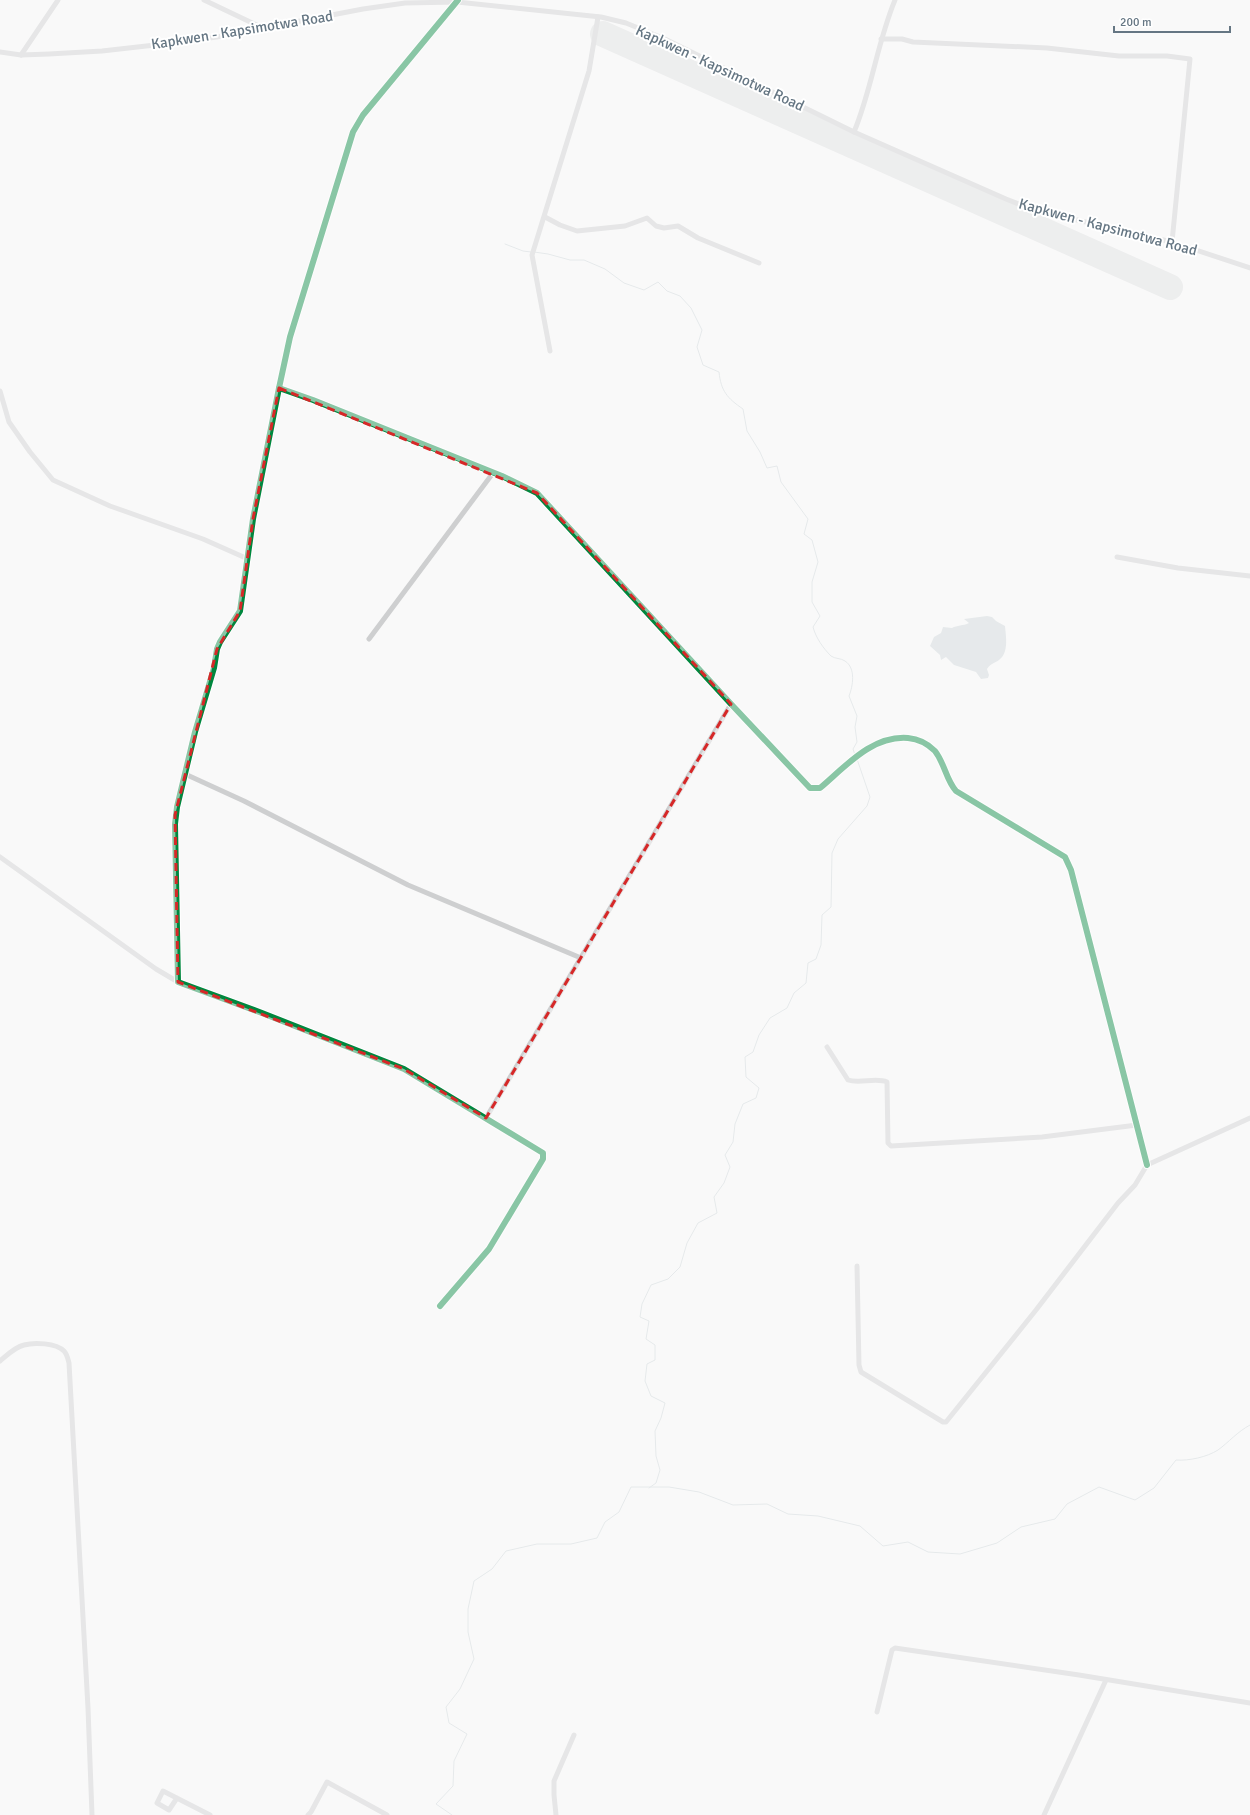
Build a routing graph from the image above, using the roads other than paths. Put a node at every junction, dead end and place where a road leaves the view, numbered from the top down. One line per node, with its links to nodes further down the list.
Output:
1 (58, 0): 9 (street)
2 (204, 0): 6 (street)
3 (895, 0): 7 (street)
4 (458, 1): 5 (street, Kapkwen - Kapsimotwa Road); 6 (street, Kapkwen - Kapsimotwa Road); 16 (street)
5 (598, 17): 10 (street, Kapkwen - Kapsimotwa Road); 11 (street)
6 (263, 28): 9 (street, Kapkwen - Kapsimotwa Road)
7 (881, 39): 10 (street); 12 (street)
8 (0, 52): 9 (street, Kapkwen - Kapsimotwa Road)
9 (21, 55)
10 (854, 132): 12 (street, Kapkwen - Kapsimotwa Road)
11 (545, 217): 13 (street); 15 (street)
12 (1172, 242): 14 (street, Kapkwen - Kapsimotwa Road)
13 (759, 263)
14 (1250, 268)
15 (550, 352)
16 (279, 388): 18 (street); 20 (street)
17 (0, 391): 20 (street)
18 (493, 473): 22 (street); 23 (street)
19 (1117, 557): 21 (street)
20 (248, 559): 24 (street)
21 (1250, 576)
22 (369, 639)
23 (731, 704): 26 (street); 31 (street)
24 (185, 774): 26 (street); 27 (street)
25 (0, 857): 27 (street)
26 (581, 958): 29 (street)
27 (178, 982): 29 (street)
28 (827, 1047): 31 (street)
29 (486, 1118): 34 (street)
30 (1250, 1118): 32 (street)
31 (1137, 1124): 32 (street)
32 (1147, 1165): 33 (street)
33 (857, 1266)
34 (440, 1306)
35 (0, 1361): 41 (street)
36 (1106, 1680): 37 (street); 38 (street); 46 (street)
37 (1250, 1703)
38 (877, 1712)
39 (574, 1736): 45 (street)
40 (177, 1798): 42 (street)
41 (92, 1815)
42 (210, 1815)
43 (308, 1815): 44 (street)
44 (386, 1815)
45 (556, 1815)
46 (1044, 1815)

